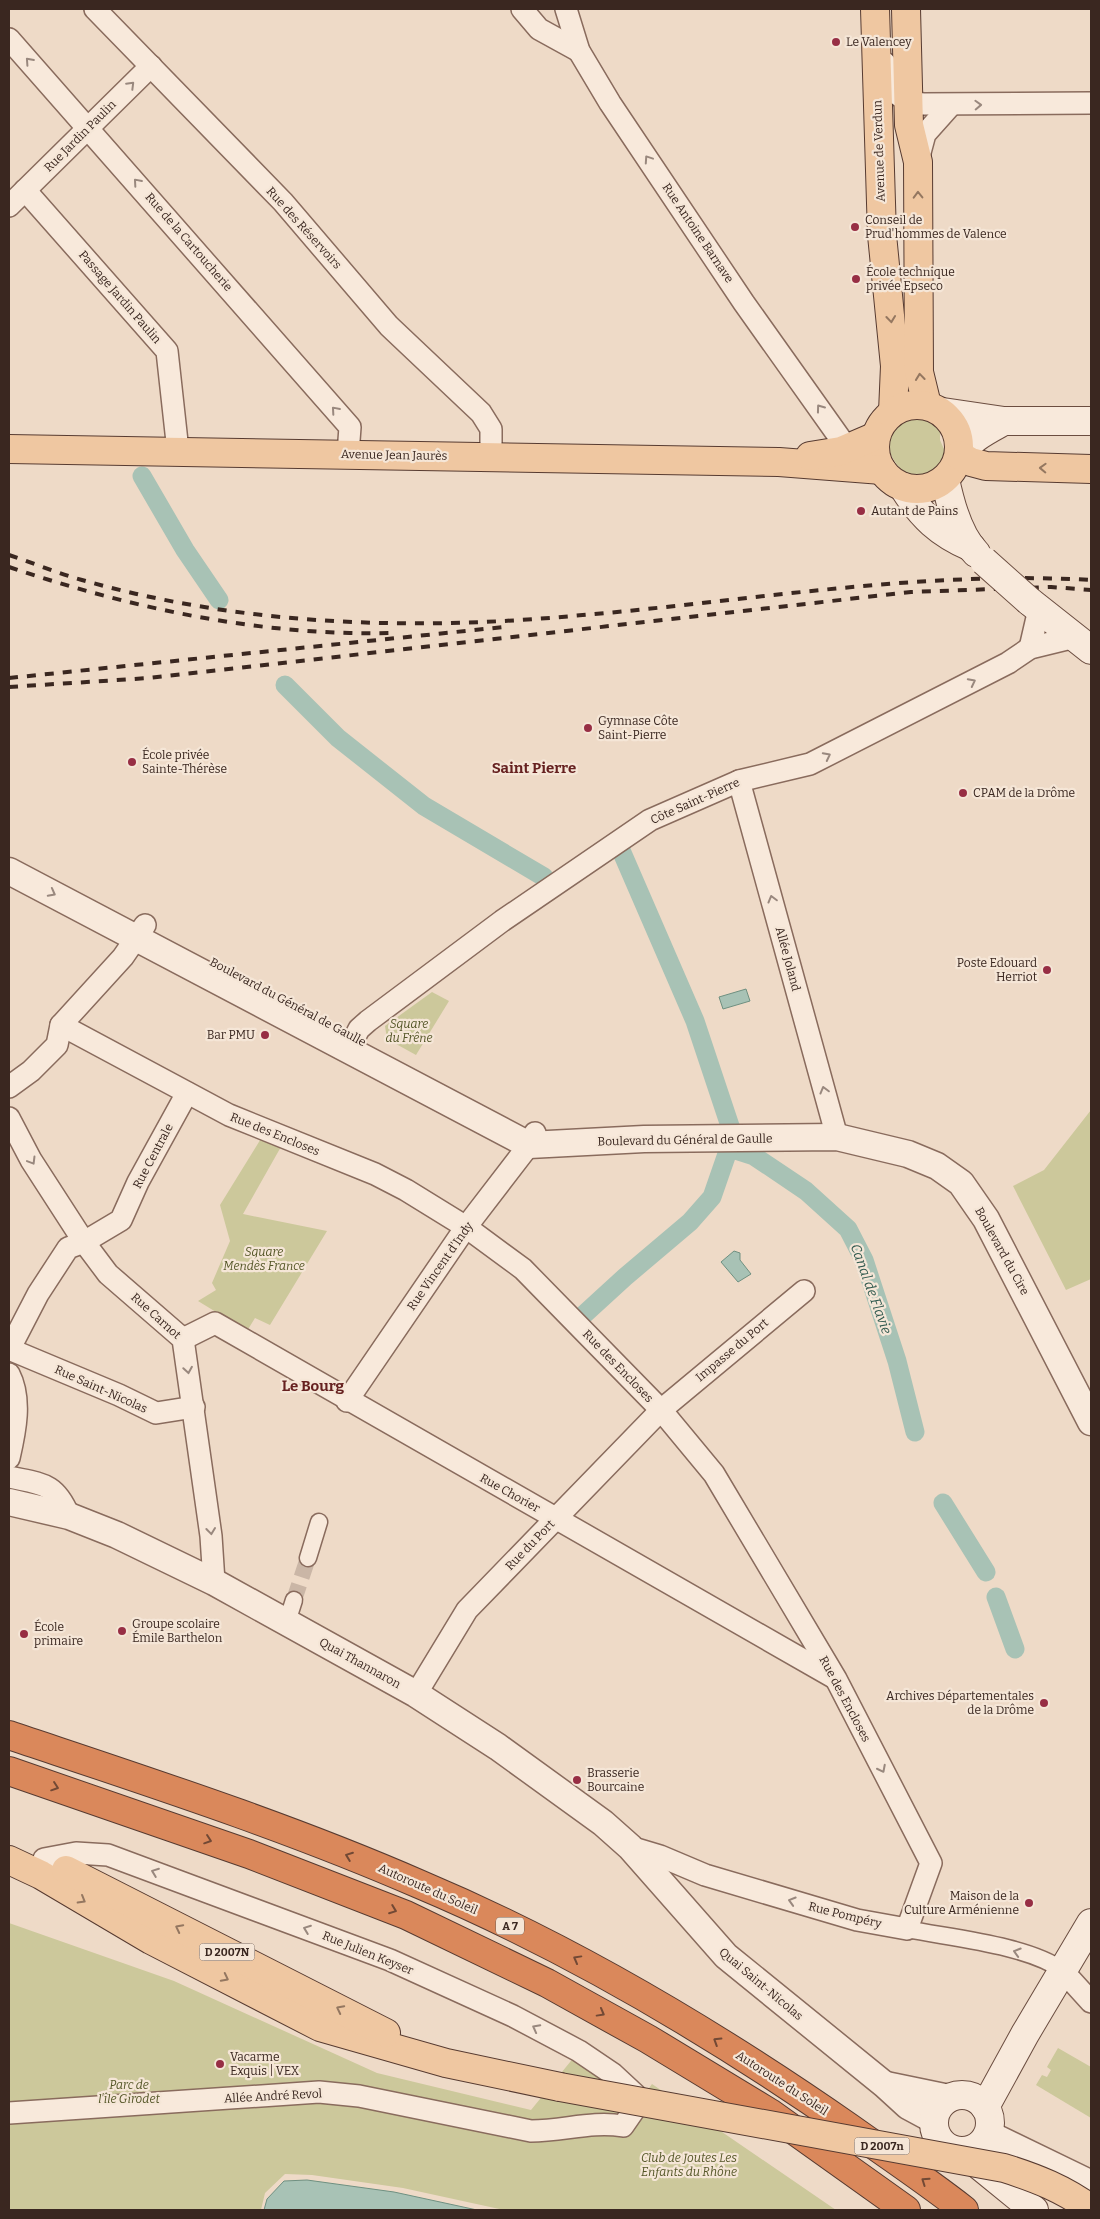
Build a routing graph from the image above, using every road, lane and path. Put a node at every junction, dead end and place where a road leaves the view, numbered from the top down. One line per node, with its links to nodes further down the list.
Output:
1 (95, 9): 8 (street, Rue des Réservoirs)
2 (522, 9): 7 (street)
3 (566, 9): 7 (street, Rue Antoine Barnave)
4 (906, 9): 9 (main road)
5 (875, 17): 9 (street); 17 (main road, Avenue de Verdun, one-way to 17)
6 (9, 38): 12 (street, Rue de la Cartoucherie, one-way to 6)
7 (579, 51): 21 (street, Rue Antoine Barnave, one-way to 7)
8 (151, 66): 12 (street, Rue Jardin Paulin, one-way to 8); 26 (street, Rue des Réservoirs)
9 (908, 102): 11 (street); 13 (main road)
10 (1091, 103): 11 (street, one-way to 10)
11 (950, 106): 13 (street)
12 (89, 127): 14 (street, Rue Jardin Paulin); 24 (street, Rue de la Cartoucherie, one-way to 12)
13 (918, 162): 16 (main road, one-way to 13)
14 (25, 190): 15 (street, Rue Jardin Paulin); 23 (street, Passage Jardin Paulin)
15 (9, 206)
16 (935, 409): 17 (main road); 18 (main road); 25 (main road)
17 (893, 412): 20 (main road)
18 (1004, 421): 19 (main road); 25 (main road)
19 (1091, 421)
20 (876, 436): 21 (main road, Avenue Jean Jaurès); 29 (main road)
21 (848, 448): 27 (main road, Avenue Jean Jaurès)
22 (9, 449): 23 (main road, Avenue Jean Jaurès)
23 (178, 451): 24 (main road, Avenue Jean Jaurès)
24 (348, 454): 26 (main road, Avenue Jean Jaurès)
25 (959, 455): 28 (main road, one-way to 25); 30 (main road)
26 (491, 458): 27 (main road, Avenue Jean Jaurès)
27 (779, 462): 29 (main road, Avenue Jean Jaurès)
28 (1091, 469)
29 (892, 479): 30 (main road); 31 (main road)
30 (945, 479): 31 (main road)
31 (977, 554): 32 (main road, bridge)
32 (1044, 612): 33 (main road); 34 (street)
33 (1083, 644): 34 (street, Côte Saint-Pierre)
34 (1030, 648): 35 (street, Côte Saint-Pierre, one-way to 34)
35 (739, 781): 40 (street, Côte Saint-Pierre); 44 (street, Allée Joland, one-way to 35)
36 (9, 851): 38 (street, Boulevard du Général de Gaulle)
37 (9, 870): 38 (street, Boulevard du Général de Gaulle, one-way to 38)
38 (141, 932): 39 (street); 40 (street, Boulevard du Général de Gaulle)
39 (61, 1026): 41 (street); 42 (street, Rue des Encloses)
40 (351, 1044): 46 (street, Boulevard du Général de Gaulle)
41 (9, 1087)
42 (188, 1093): 47 (street, Rue des Encloses); 48 (street, Rue Centrale)
43 (9, 1118): 48 (street, Rue Carnot, one-way to 48)
44 (837, 1137): 45 (street, Boulevard du Cire); 56 (street, Boulevard du Cire)
45 (798, 1138): 46 (street, Boulevard du Général de Gaulle)
46 (532, 1139): 47 (street, Rue Vincent d'Indy)
47 (466, 1227): 53 (street, Rue Vincent d'Indy); 55 (street, Rue des Encloses)
48 (84, 1242): 50 (street, Rue Carnot); 51 (street)
49 (804, 1291): 55 (street, Impasse du Port)
50 (184, 1339): 53 (street, Rue Chorier); 54 (street, Rue Carnot, one-way to 54)
51 (9, 1350): 54 (street, Rue Saint-Nicolas)
52 (9, 1374): 57 (street)
53 (347, 1401): 61 (street, Rue Chorier)
54 (194, 1407): 64 (street, Rue Carnot, one-way to 64)
55 (661, 1410): 61 (street, Rue du Port); 65 (street, Rue des Encloses)
56 (1091, 1422)
57 (9, 1458)
58 (9, 1477): 60 (street)
59 (9, 1502): 60 (street, Quai Thannaron)
60 (69, 1516): 64 (street, Quai Thannaron)
61 (556, 1519): 65 (street, Rue Chorier); 66 (street, Rue du Port)
62 (319, 1522): 63 (street)
63 (308, 1558)
64 (214, 1582): 66 (street, Quai Thannaron)
65 (836, 1679): 73 (street, Rue des Encloses, one-way to 73)
66 (416, 1694): 70 (street, Quai Thannaron)
67 (9, 1735): 84 (highway, Autoroute du Soleil / A 7, one-way to 67)
68 (9, 1772): 83 (highway, one-way to 83)
69 (9, 1841): 71 (main road, D 2007N)
70 (630, 1847): 73 (street, Rue Pompéry, one-way to 70); 79 (street, Quai Saint-Nicolas)
71 (44, 1859): 77 (main road, D 2007N, one-way to 71); 80 (street, Rue Julien Keyser, one-way to 71)
72 (9, 1860): 77 (main road, D 2007N, one-way to 77)
73 (907, 1929): 75 (street, Rue Pompéry, one-way to 73)
74 (1087, 1935): 75 (main road)
75 (1062, 1970): 76 (street); 79 (main road)
76 (1091, 2002)
77 (446, 2063): 82 (main road, D 2007n, bridge)
78 (9, 2113): 80 (street, Allée André Revol)
79 (967, 2122): 81 (street); 85 (main road)
80 (623, 2126)
81 (1091, 2181)
82 (1091, 2209)
83 (906, 2210)
84 (964, 2210)
85 (1034, 2210)

